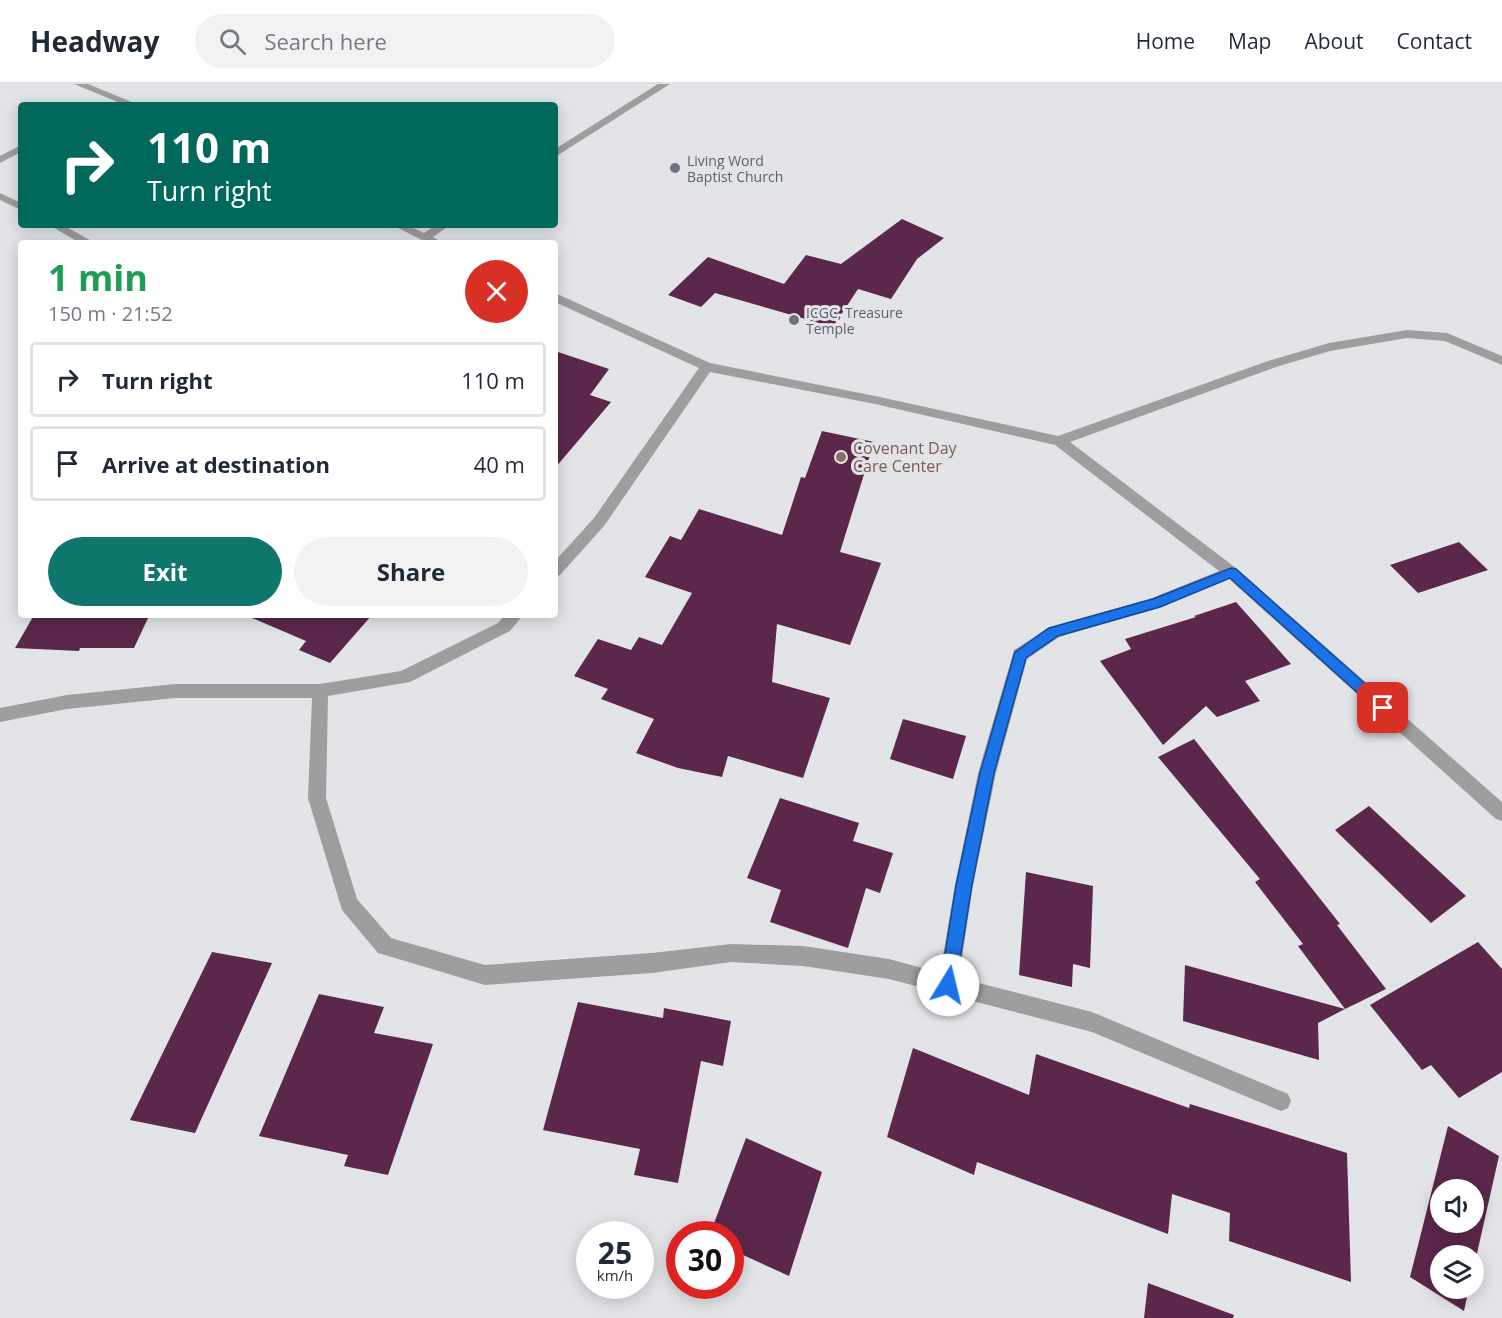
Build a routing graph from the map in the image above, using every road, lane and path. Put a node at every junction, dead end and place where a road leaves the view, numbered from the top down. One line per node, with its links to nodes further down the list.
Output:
1 (79, 84): 3 (street)
2 (665, 84): 7 (street)
3 (114, 96): 4 (street); 5 (street)
4 (103, 102)
5 (127, 102)
6 (18, 150): 8 (street)
7 (558, 152)
8 (0, 160)
9 (0, 196): 10 (street)
10 (18, 205)
11 (61, 228): 15 (street)
12 (405, 228): 14 (street)
13 (439, 228): 14 (street)
14 (425, 237): 16 (street)
15 (83, 240)
16 (431, 240)
17 (558, 298): 19 (street)
18 (1502, 361): 20 (street)
19 (707, 367): 20 (street); 21 (street)
20 (1059, 441): 22 (street)
21 (558, 567)
22 (1231, 573): 26 (street); 27 (street)
23 (512, 618): 24 (street)
24 (320, 691): 25 (street); 27 (street)
25 (0, 715)
26 (1502, 813)
27 (948, 985): 28 (street)
28 (1281, 1101)

